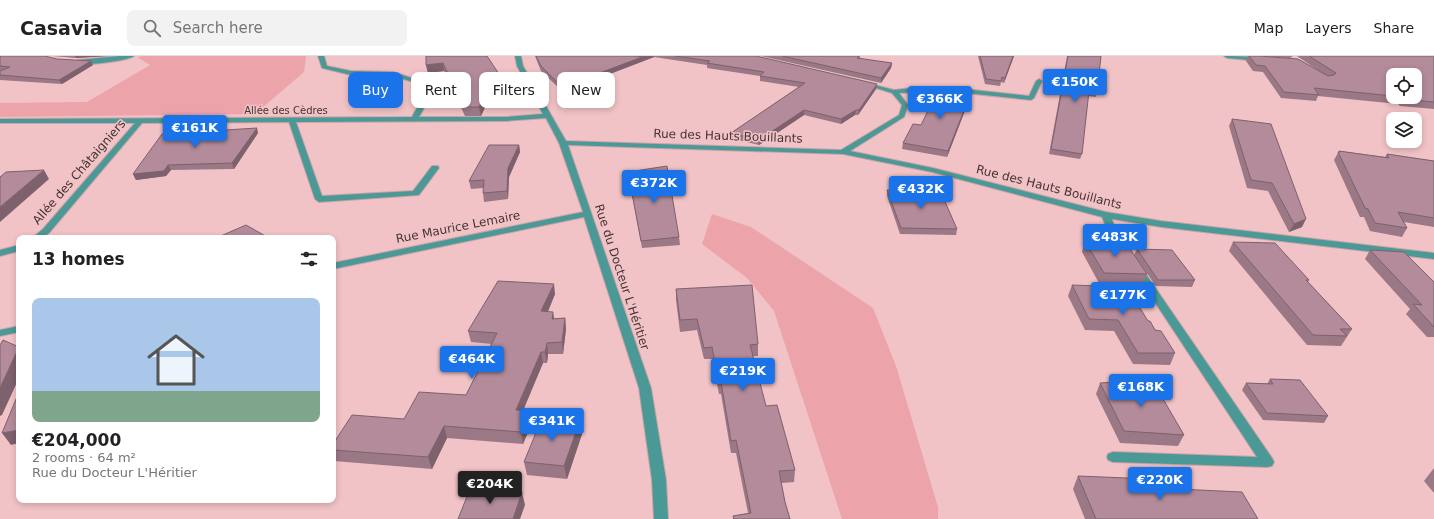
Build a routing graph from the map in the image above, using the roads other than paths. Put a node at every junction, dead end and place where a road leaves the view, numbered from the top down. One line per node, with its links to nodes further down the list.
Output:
1 (130, 56): 6 (street)
2 (321, 56): 12 (street)
3 (518, 56): 10 (street, Rue du Docteur L'Héritier)
4 (1228, 56): 5 (street)
5 (1266, 60)
6 (70, 62)
7 (854, 80): 9 (street)
8 (1038, 81): 9 (street)
9 (894, 92): 16 (street)
10 (548, 116): 12 (street, Allée des Cèdres); 15 (street, Rue du Docteur L'Héritier)
11 (292, 120): 12 (street, Allée des Cèdres); 13 (street, Allée des Cèdres); 17 (street)
12 (414, 120)
13 (140, 121): 14 (street, Allée des Cèdres); 20 (street, Allée des Châtaigniers)
14 (0, 122)
15 (562, 143): 16 (street, Rue des Hauts Bouillants); 18 (street, Rue du Docteur L'Héritier)
16 (843, 152): 19 (street, Rue des Hauts Bouillants)
17 (435, 168)
18 (588, 214): 24 (street, Rue Maurice Lemaire); 28 (street, Rue du Docteur L'Héritier)
19 (1106, 215): 23 (street, Rue des Hauts Bouillants); 27 (street)
20 (40, 235)
21 (16, 249): 22 (street)
22 (0, 254)
23 (1434, 256)
24 (336, 265)
25 (16, 330): 26 (street)
26 (0, 333)
27 (1113, 457)
28 (661, 519)

